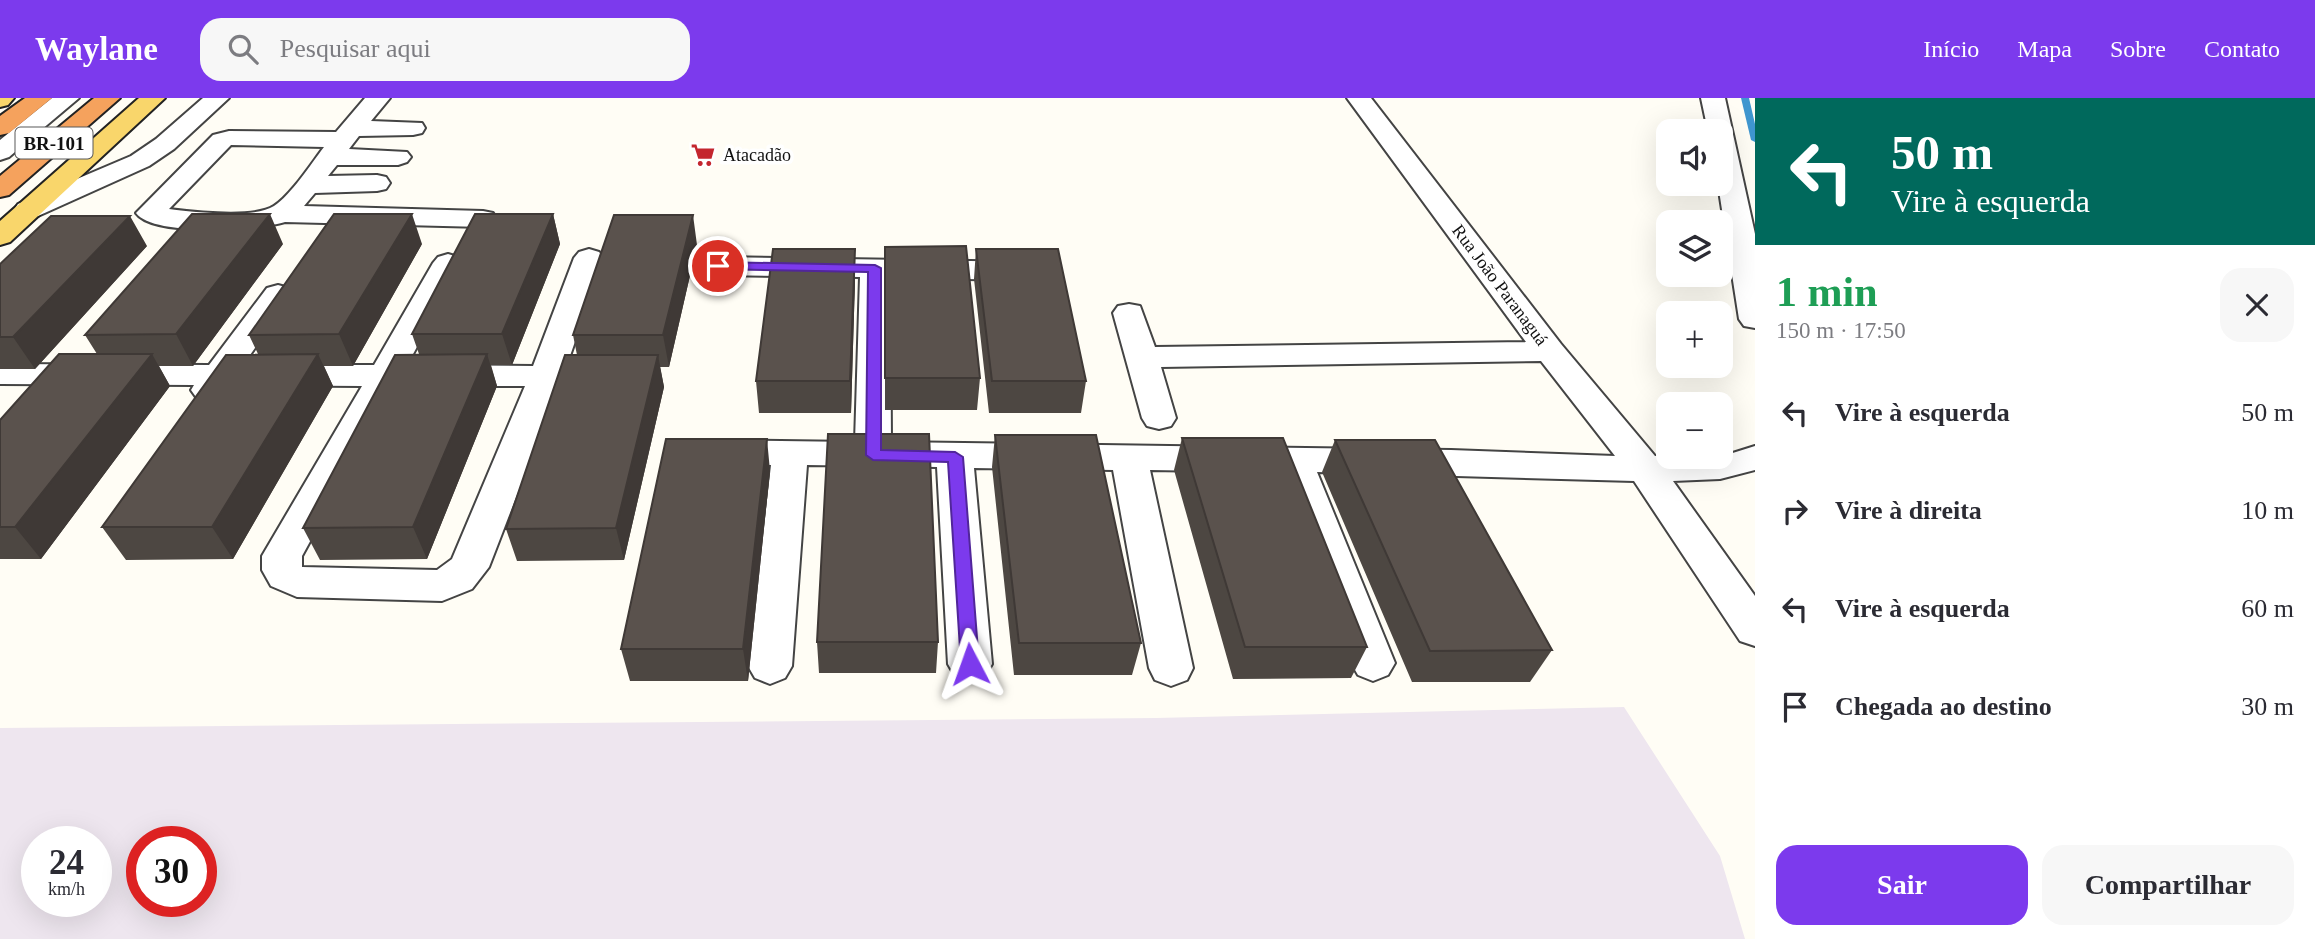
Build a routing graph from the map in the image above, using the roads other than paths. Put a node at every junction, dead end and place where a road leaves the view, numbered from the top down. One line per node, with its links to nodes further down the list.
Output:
1 (40, 98): 12 (highway, BR-101)
2 (67, 98): 14 (street)
3 (95, 98): 16 (street)
4 (108, 98): 19 (highway, BR-101)
5 (153, 98): 21 (main road)
6 (1359, 98): 34 (street, Rua João Paranaguá)
7 (1713, 98): 10 (street)
8 (205, 110): 9 (street); 11 (street); 21 (street)
9 (239, 112)
10 (1717, 119)
11 (361, 120): 13 (street); 15 (street); 18 (street); 22 (street)
12 (0, 128)
13 (413, 128)
14 (0, 152)
15 (398, 157)
16 (0, 177)
17 (377, 183): 18 (street)
18 (308, 185): 22 (street)
19 (0, 189)
20 (1733, 191): 32 (street)
21 (28, 210): 24 (main road)
22 (282, 214): 23 (street)
23 (483, 219)
24 (0, 236)
25 (589, 258): 40 (street)
26 (447, 263): 39 (street)
27 (718, 266): 28 (street)
28 (875, 268): 29 (street); 46 (street)
29 (1045, 271)
30 (294, 273): 38 (street)
31 (1129, 313): 35 (street)
32 (1755, 319)
33 (89, 344): 36 (street)
34 (1550, 351): 35 (street); 51 (street, Rua João Paranaguá)
35 (1143, 357): 43 (street)
36 (63, 373): 37 (street); 38 (street); 41 (street)
37 (0, 374)
38 (220, 374): 39 (street); 42 (street)
39 (382, 375): 40 (street); 40 (street)
40 (546, 376)
41 (36, 402)
42 (189, 417)
43 (1159, 418)
44 (683, 452): 45 (street)
45 (790, 453): 46 (street); 55 (street)
46 (873, 455): 47 (street)
47 (955, 457): 49 (street); 54 (street)
48 (1755, 458): 51 (street)
49 (1129, 459): 50 (street); 56 (street)
50 (1294, 460): 51 (street); 53 (street)
51 (1645, 469): 52 (street, Rua João Paranaguá)
52 (1755, 629)
53 (1373, 663)
54 (970, 664)
55 (770, 666)
56 (1171, 668)

